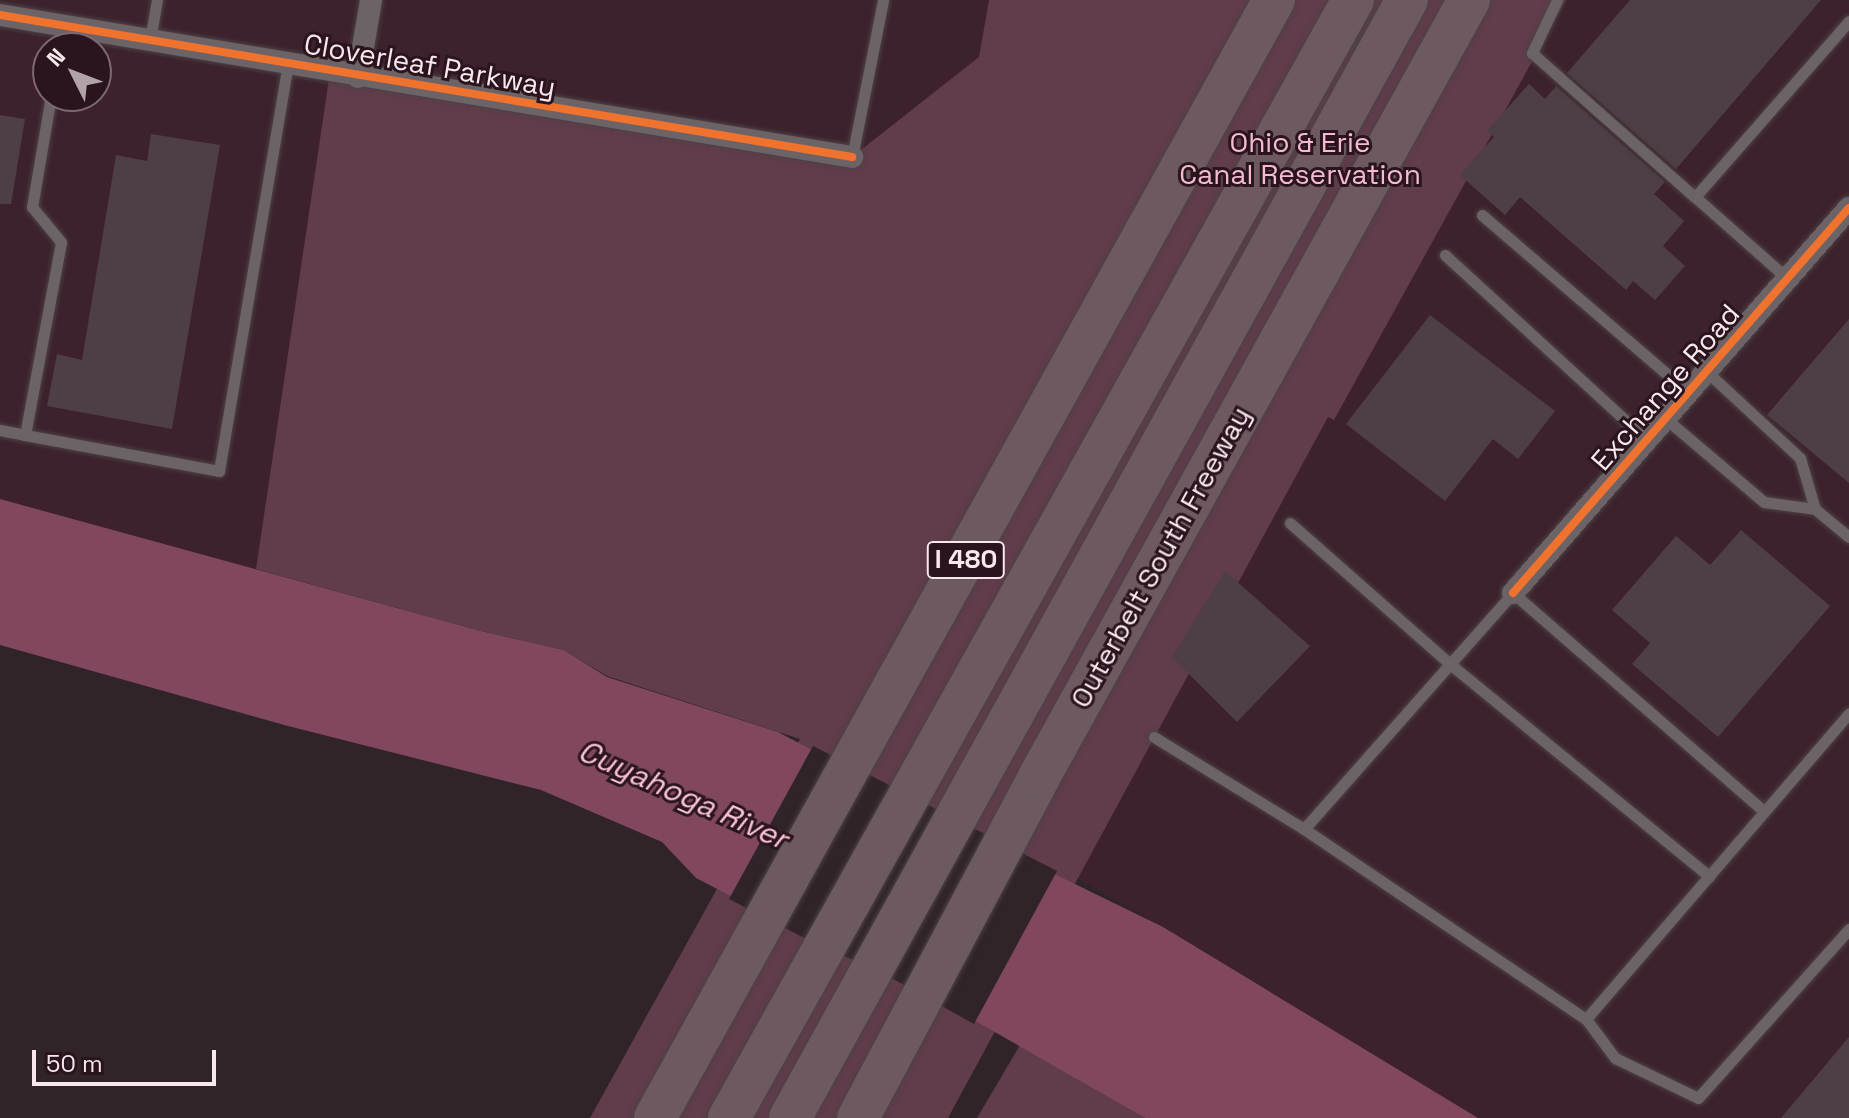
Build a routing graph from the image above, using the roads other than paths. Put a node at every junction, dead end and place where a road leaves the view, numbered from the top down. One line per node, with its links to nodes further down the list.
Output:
1 (157, 0): 13 (lane)
2 (371, 0): 15 (street)
3 (883, 0): 17 (lane)
4 (1274, 0): 41 (highway, I 480)
5 (1353, 0): 42 (highway)
6 (1407, 0): 43 (highway)
7 (1469, 0): 44 (highway, Outerbelt South Freeway)
8 (1557, 0): 18 (lane)
9 (0, 15): 11 (street, Cloverleaf Parkway)
10 (1849, 21): 18 (lane)
11 (47, 32)
12 (112, 39): 13 (street, Cloverleaf Parkway)
13 (150, 40): 14 (street, Cloverleaf Parkway)
14 (288, 64): 15 (street, Cloverleaf Parkway); 27 (lane)
15 (358, 77): 17 (street, Cloverleaf Parkway)
16 (48, 112): 27 (lane)
17 (852, 157)
18 (1695, 197): 22 (lane)
19 (1849, 208): 22 (street, Exchange Road)
20 (1482, 215): 24 (lane)
21 (1445, 255): 28 (lane)
22 (1788, 279): 23 (street, Exchange Road)
23 (1707, 372): 24 (street, Exchange Road); 29 (lane)
24 (1689, 393): 25 (street, Exchange Road)
25 (1666, 419): 28 (street, Exchange Road); 29 (lane)
26 (0, 430): 27 (lane)
27 (25, 435)
28 (1647, 441): 32 (street, Exchange Road)
29 (1815, 509): 31 (lane)
30 (1290, 523): 33 (lane)
31 (1849, 537)
32 (1513, 593): 33 (lane); 36 (lane)
33 (1450, 664): 37 (lane); 38 (lane)
34 (1849, 713): 36 (lane)
35 (1154, 737): 37 (lane)
36 (1764, 811): 38 (lane)
37 (1304, 829): 40 (lane)
38 (1709, 876): 40 (lane)
39 (1849, 929): 40 (lane)
40 (1586, 1019)
41 (655, 1118)
42 (729, 1118)
43 (790, 1118)
44 (858, 1118)

